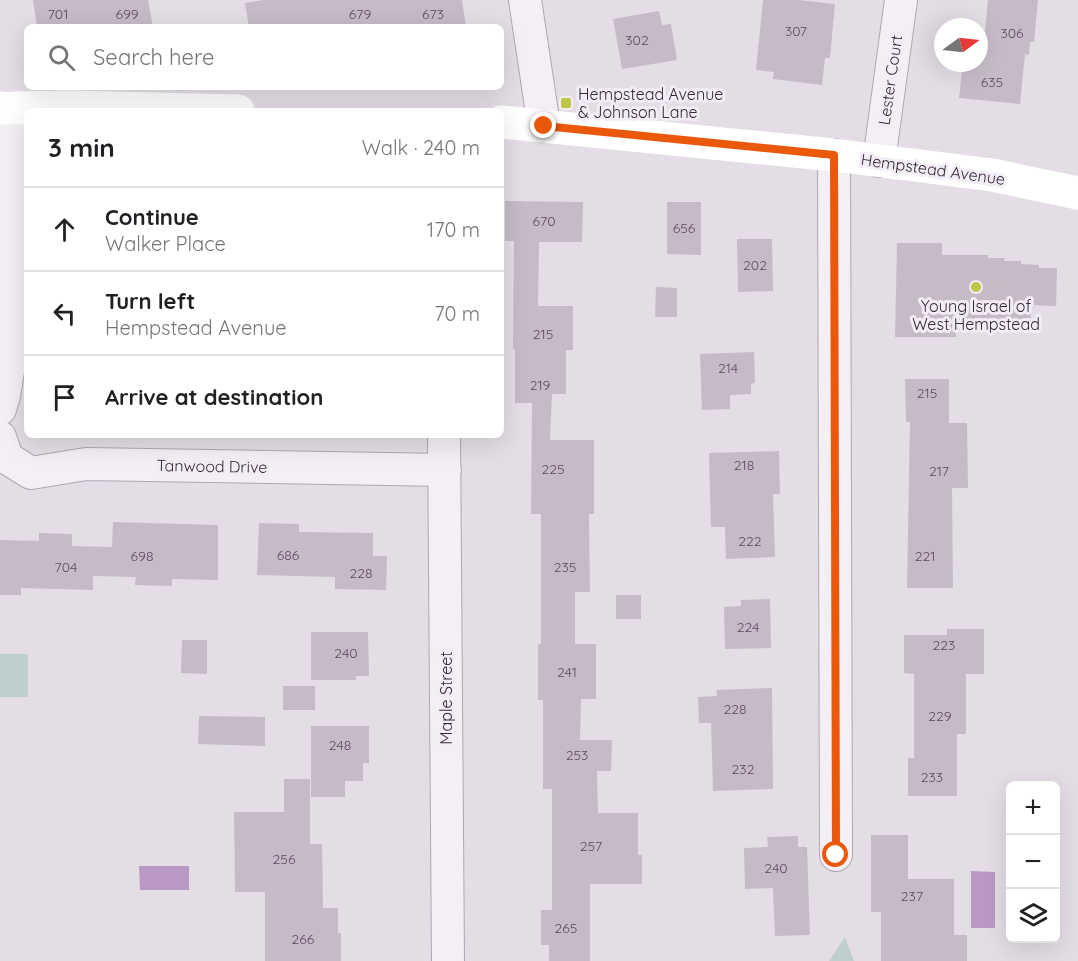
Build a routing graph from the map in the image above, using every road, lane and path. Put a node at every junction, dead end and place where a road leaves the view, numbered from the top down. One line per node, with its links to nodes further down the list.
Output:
1 (525, 0): 6 (street)
2 (901, 0): 8 (street, Lester Court)
3 (5, 108): 4 (main road); 10 (street)
4 (140, 108)
5 (504, 122): 6 (main road, Hempstead Avenue)
6 (544, 126): 7 (main road, Hempstead Avenue)
7 (834, 155): 8 (main road, Hempstead Avenue); 14 (street)
8 (879, 161): 9 (main road, Hempstead Avenue)
9 (1078, 193)
10 (0, 409)
11 (0, 437): 13 (street, Tanwood Drive)
12 (444, 438): 13 (street, Maple Street)
13 (445, 470): 15 (street, Maple Street)
14 (836, 855)
15 (448, 961)

